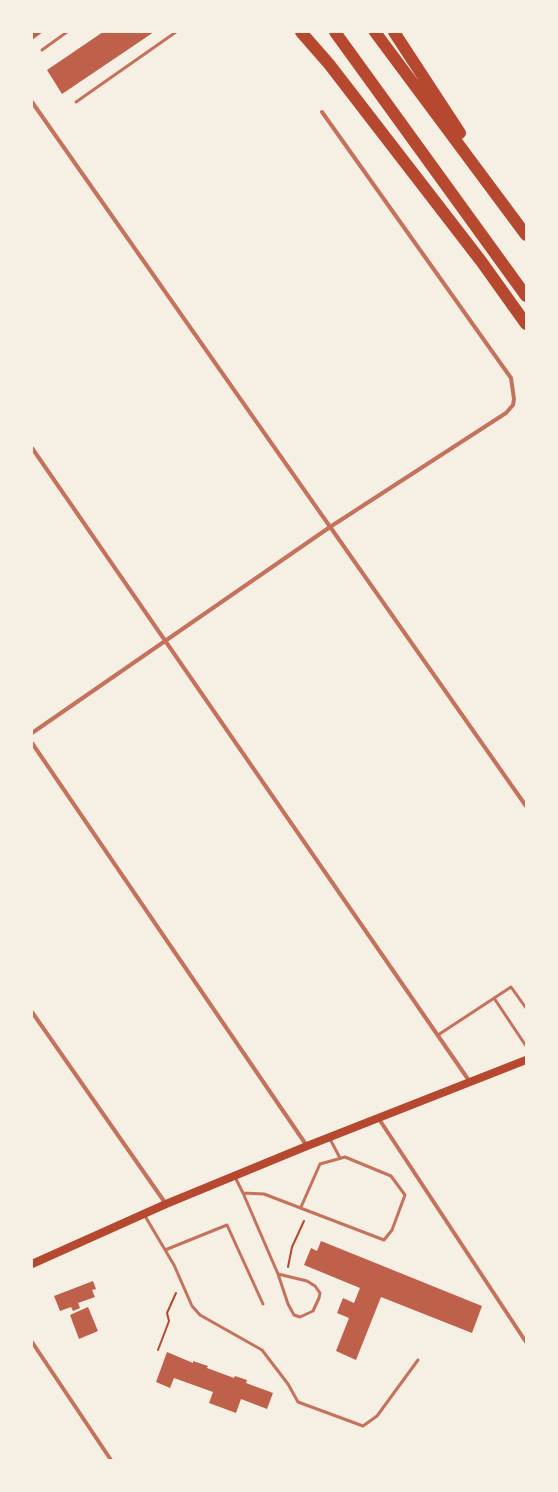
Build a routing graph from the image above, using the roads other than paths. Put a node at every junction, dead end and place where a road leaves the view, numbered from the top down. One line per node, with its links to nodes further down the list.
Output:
1 (67, 32): 7 (lane)
2 (176, 32): 9 (lane)
3 (301, 32): 13 (highway)
4 (335, 32): 12 (highway)
5 (375, 32): 11 (highway)
6 (394, 32): 11 (highway)
7 (42, 50)
8 (32, 102): 15 (street)
9 (76, 102)
10 (322, 112): 15 (street)
11 (525, 234)
12 (526, 296)
13 (526, 324)
14 (32, 448): 16 (street)
15 (330, 526): 16 (street); 19 (street)
16 (165, 641): 17 (street); 23 (street)
17 (32, 733)
18 (32, 744): 29 (street)
19 (526, 806)
20 (494, 998): 21 (lane); 23 (lane); 24 (lane)
21 (526, 1008)
22 (32, 1012): 33 (street)
23 (438, 1035): 26 (street)
24 (526, 1046)
25 (525, 1063): 26 (main road)
26 (470, 1082): 27 (main road)
27 (379, 1119): 28 (main road); 41 (street)
28 (329, 1137): 29 (main road); 30 (lane)
29 (307, 1146): 31 (main road)
30 (340, 1158): 34 (lane); 34 (lane)
31 (235, 1176): 32 (lane); 33 (main road)
32 (243, 1193): 34 (lane); 38 (lane)
33 (166, 1204): 35 (main road)
34 (300, 1207)
35 (144, 1214): 36 (lane); 37 (main road)
36 (165, 1250): 39 (lane); 42 (lane)
37 (32, 1264)
38 (278, 1274): 38 (lane)
39 (263, 1304)
40 (32, 1342): 43 (street)
41 (526, 1342)
42 (418, 1360)
43 (111, 1460)

